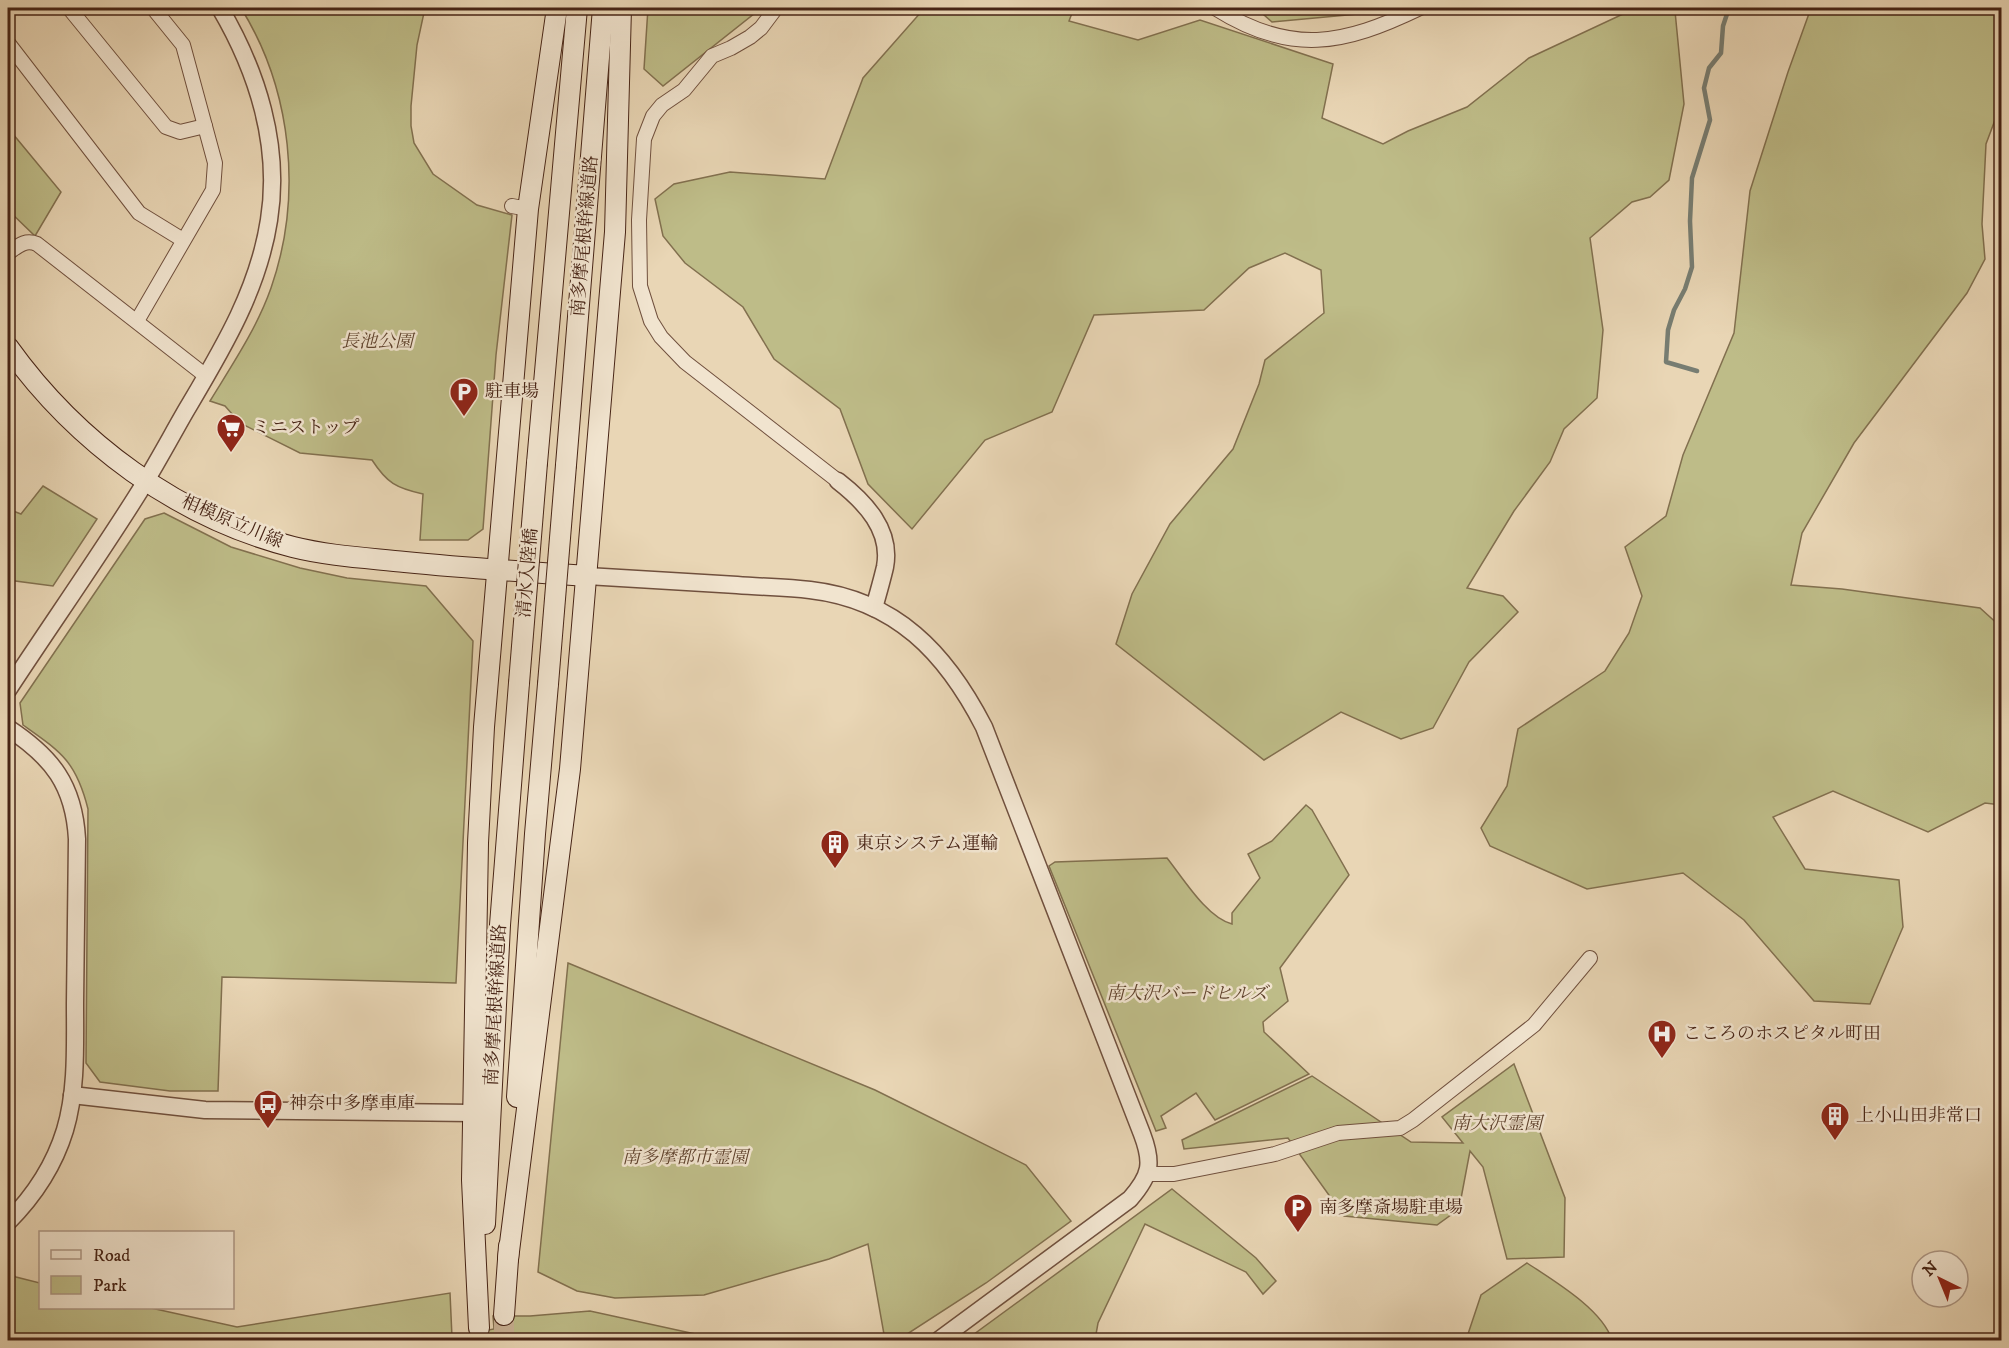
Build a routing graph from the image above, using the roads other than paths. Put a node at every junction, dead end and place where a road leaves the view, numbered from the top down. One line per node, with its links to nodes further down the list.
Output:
1 (69, 8): 12 (street)
2 (153, 8): 12 (street)
3 (220, 8): 17 (street)
4 (557, 8): 22 (main road)
5 (577, 8): 18 (main road, 南多摩尾根幹線道路)
6 (603, 8): 19 (main road, 南多摩尾根幹線道路)
7 (621, 8): 23 (main road)
8 (776, 8): 21 (street)
9 (1215, 8): 10 (street)
10 (1420, 8)
11 (8, 44): 13 (street)
12 (205, 126): 13 (street)
13 (183, 240): 15 (street)
14 (8, 254): 15 (street)
15 (137, 321): 17 (street)
16 (8, 347): 20 (main road, 相模原立川線)
17 (206, 376): 20 (street)
18 (537, 463): 25 (main road, 清水入陸橋, bridge)
19 (566, 465): 26 (main road, 清水入陸橋, bridge)
20 (146, 480): 22 (main road, 相模原立川線); 27 (street)
21 (838, 482): 24 (street)
22 (498, 570): 23 (main road, 相模原立川線); 31 (main road)
23 (587, 576): 24 (street); 34 (main road)
24 (874, 608): 32 (street)
25 (519, 682): 31 (main road, 南多摩尾根幹線道路)
26 (548, 684): 34 (main road, 南多摩尾根幹線道路)
27 (8, 690)
28 (8, 728): 30 (street)
29 (1590, 958): 32 (street)
30 (72, 1095): 31 (street); 33 (street)
31 (473, 1113)
32 (1147, 1173): 36 (street)
33 (8, 1222)
34 (508, 1259): 35 (main road, 南多摩尾根幹線道路)
35 (504, 1315)
36 (939, 1341)

